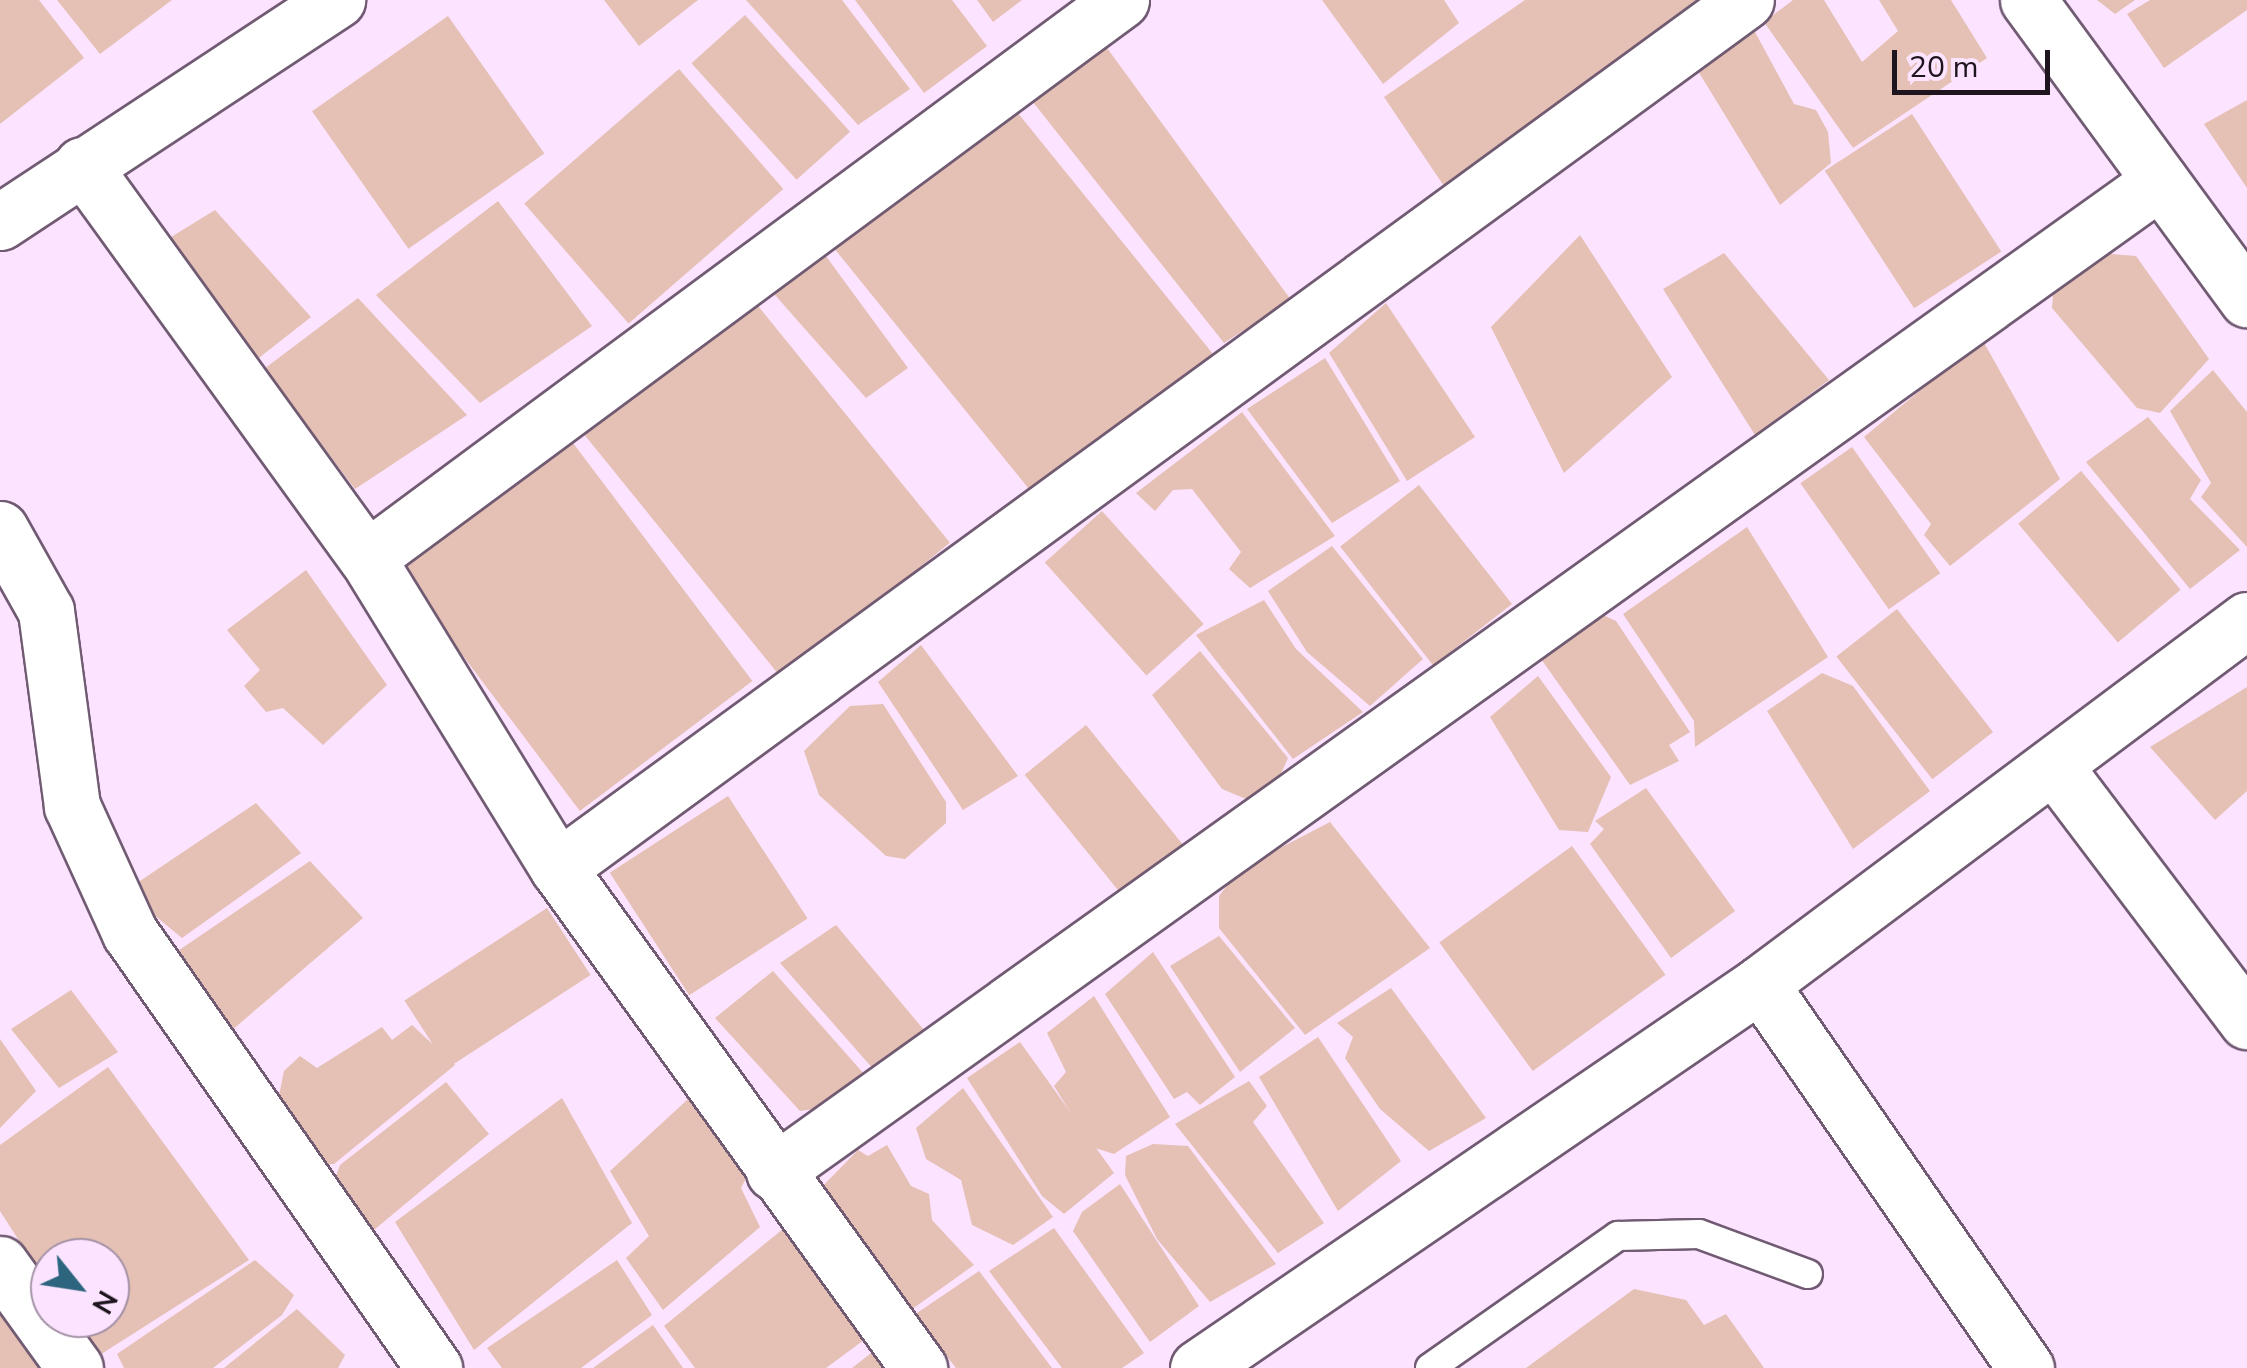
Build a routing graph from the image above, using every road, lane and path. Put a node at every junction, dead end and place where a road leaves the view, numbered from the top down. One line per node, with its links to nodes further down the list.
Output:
1 (337, 0): 5 (street)
2 (1121, 0): 10 (street)
3 (1746, 0): 13 (street)
4 (2028, 0): 6 (street)
5 (82, 164): 7 (street); 10 (street)
6 (2160, 181): 8 (street); 16 (street)
7 (0, 222)
8 (2247, 299)
9 (0, 529): 20 (street)
10 (367, 558): 13 (street)
11 (2247, 620): 12 (street)
12 (2057, 770): 14 (street); 15 (street)
13 (558, 868): 16 (street)
14 (1760, 984): 22 (street); 24 (street)
15 (2247, 1021)
16 (774, 1172): 21 (street)
17 (0, 1264): 19 (street)
18 (1808, 1274): 23 (lane)
19 (74, 1368)
20 (434, 1368)
21 (919, 1368)
22 (1198, 1368)
23 (1430, 1368)
24 (2026, 1368)

